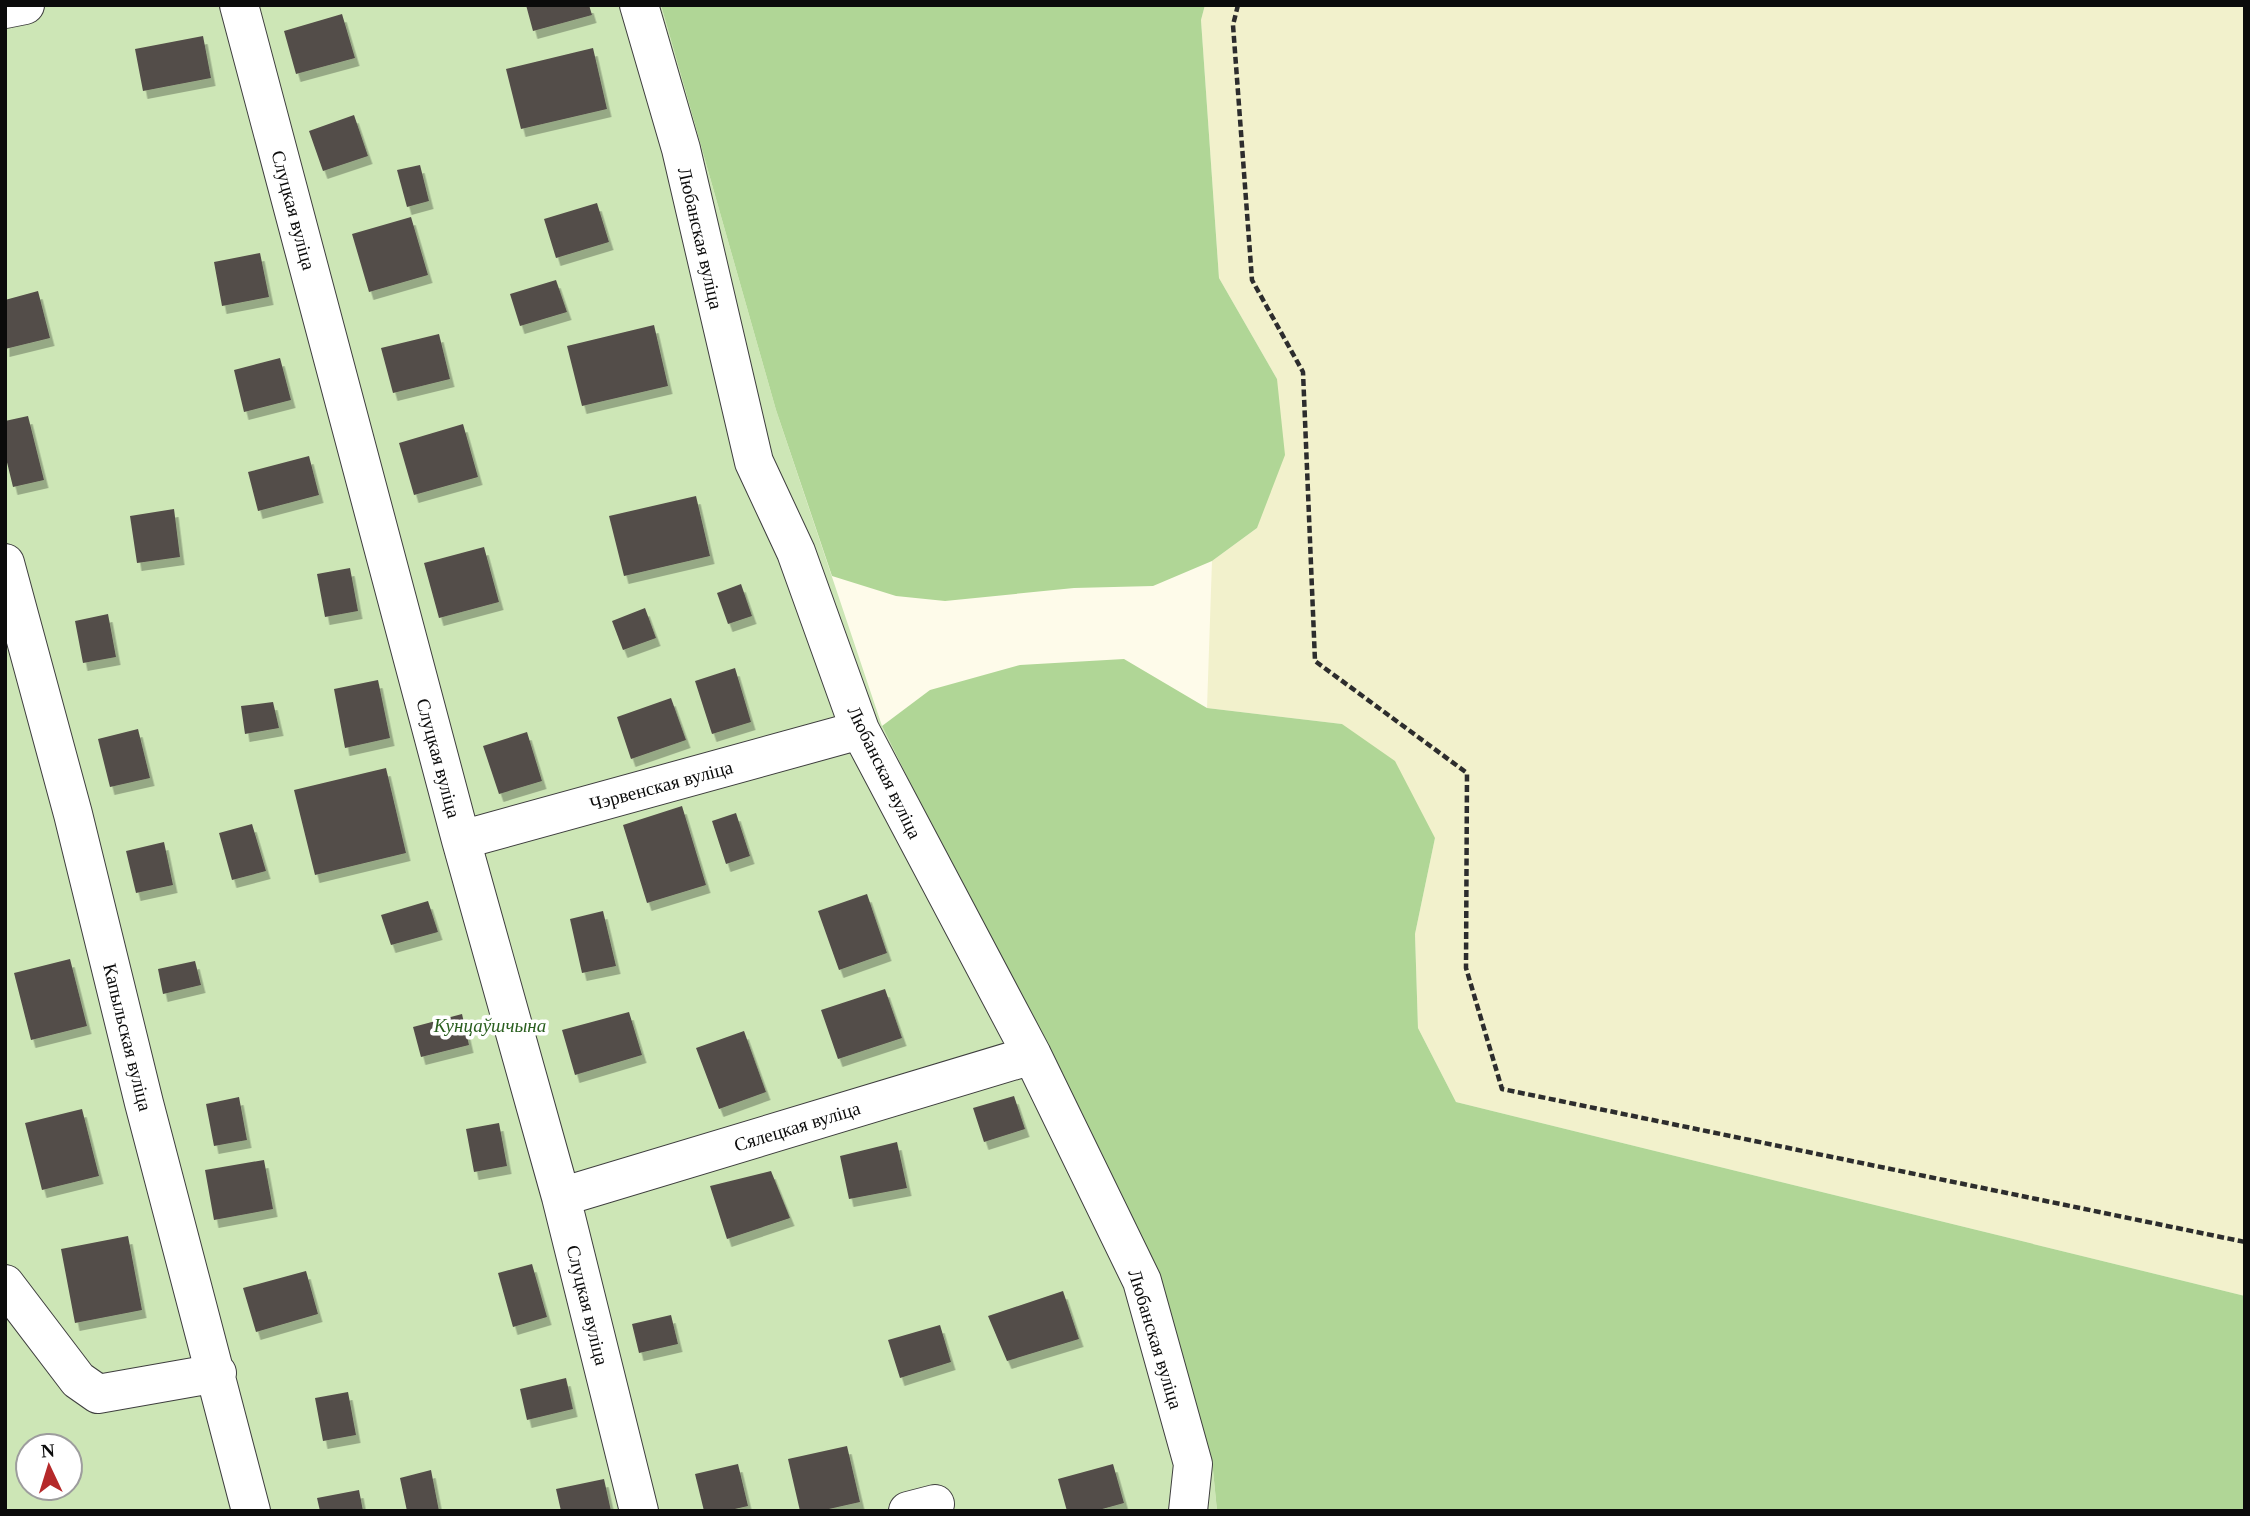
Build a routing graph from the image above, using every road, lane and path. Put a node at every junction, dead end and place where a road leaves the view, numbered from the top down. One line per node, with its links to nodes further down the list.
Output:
1 (25, 5): 5 (street)
2 (239, 5): 8 (street, Слуцкая вуліца)
3 (639, 5): 7 (street, Любанская вуліца)
4 (1238, 5): 11 (path)
5 (5, 9)
6 (5, 562): 13 (street, Капыльская вуліца)
7 (860, 730): 8 (street, Чэрвенская вуліца); 9 (street, Любанская вуліца)
8 (461, 840): 10 (street, Слуцкая вуліца)
9 (1032, 1055): 10 (street, Сялецкая вуліца); 16 (street, Любанская вуліца)
10 (561, 1197): 15 (street, Слуцкая вуліца)
11 (2245, 1242)
12 (5, 1284): 13 (street)
13 (217, 1373): 14 (street, Капыльская вуліца)
14 (251, 1511)
15 (639, 1511)
16 (1188, 1511)

